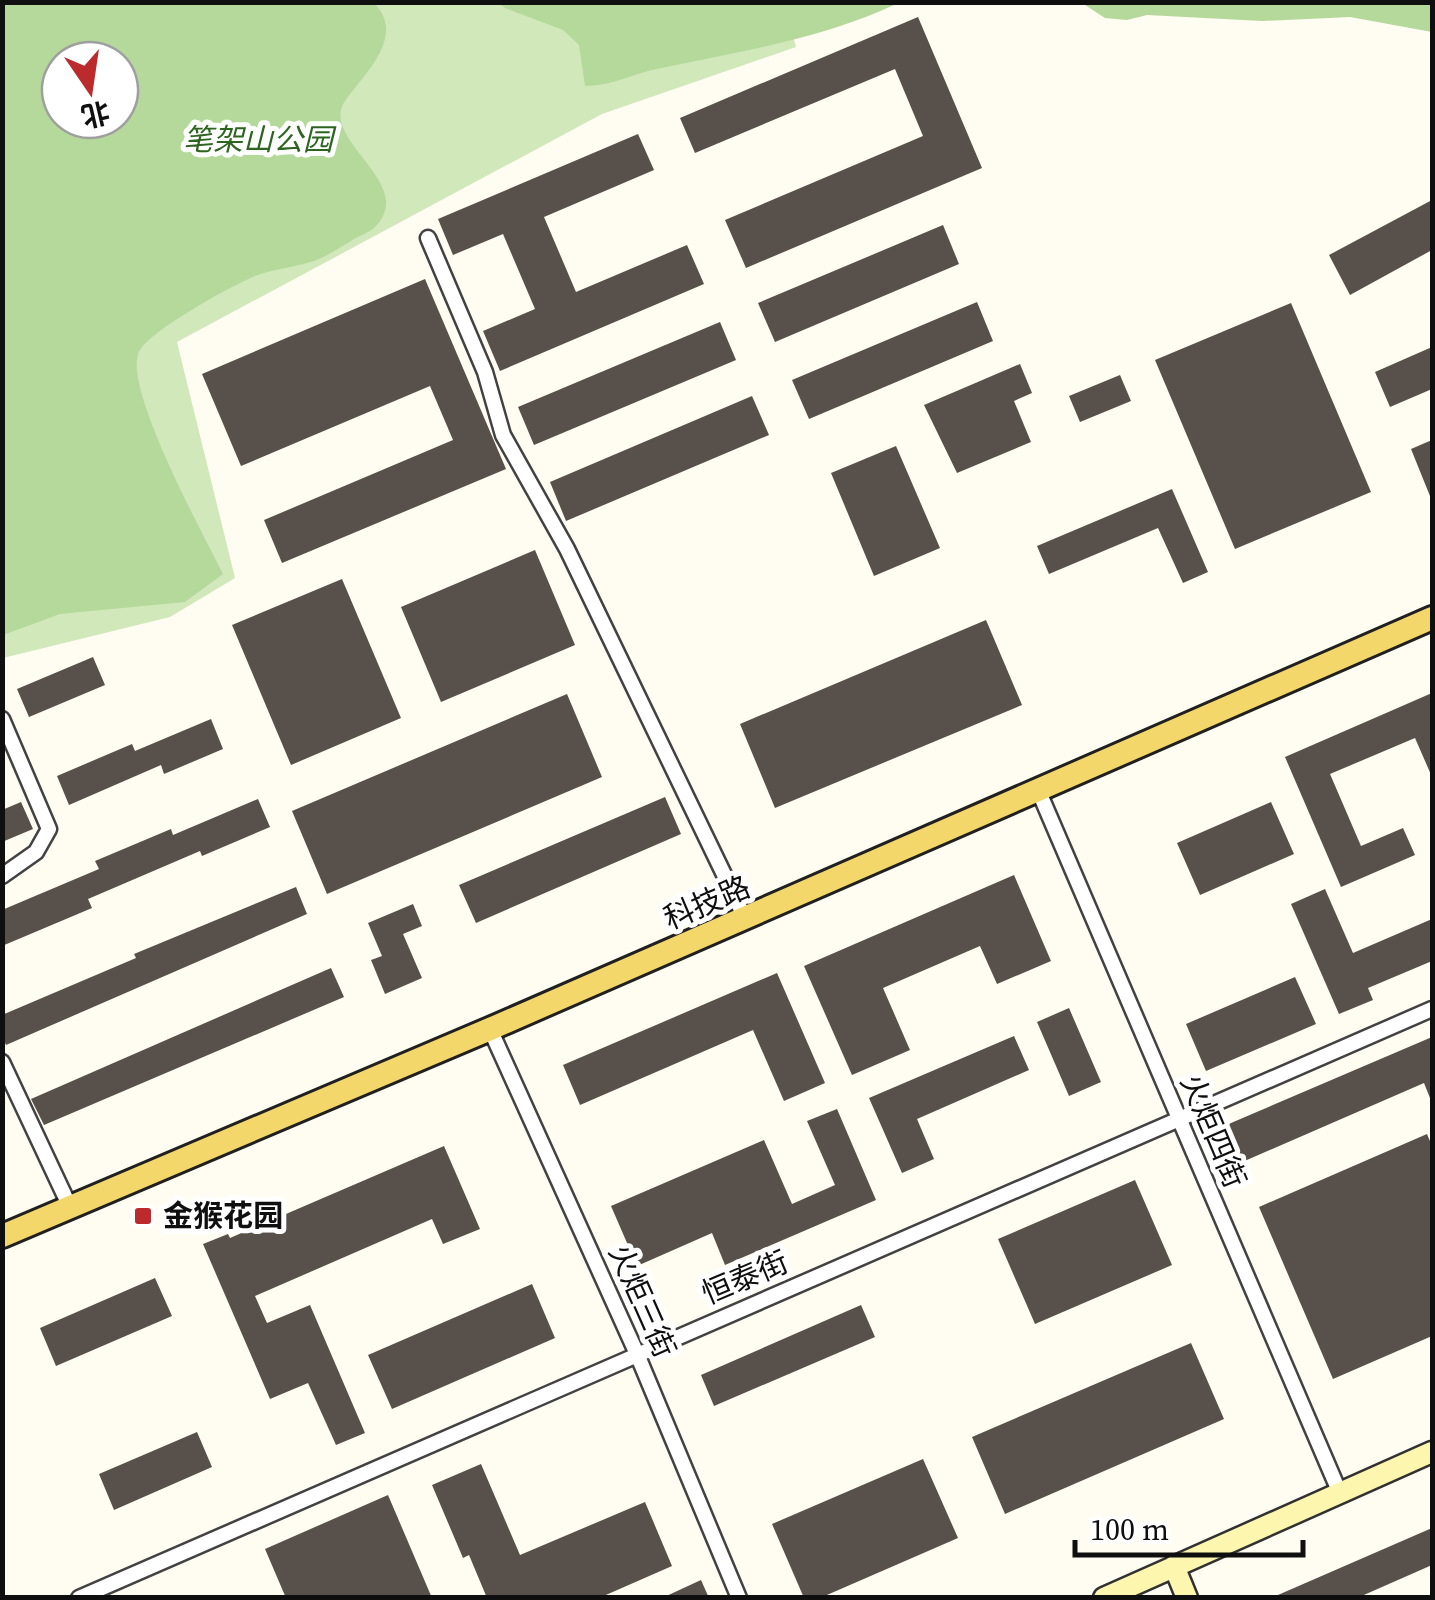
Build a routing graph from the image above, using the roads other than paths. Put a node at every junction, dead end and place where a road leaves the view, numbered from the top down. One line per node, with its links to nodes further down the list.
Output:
1 (428, 238): 6 (street)
2 (1432, 618): 4 (main road, 科技路)
3 (2, 720): 5 (street)
4 (1039, 792): 6 (main road, 科技路); 10 (street, 火炬四街)
5 (2, 876)
6 (746, 918): 8 (main road, 科技路)
7 (1432, 1008): 10 (street, 恒泰街)
8 (490, 1030): 11 (main road, 科技路); 13 (street, 火炬三街)
9 (2, 1062): 11 (street)
10 (1178, 1120): 13 (street, 恒泰街); 15 (street, 火炬四街)
11 (70, 1207): 12 (main road, 科技路)
12 (2, 1236)
13 (636, 1354): 17 (street, 恒泰街); 18 (street, 火炬三街)
14 (1432, 1452): 15 (main road)
15 (1339, 1491): 16 (main road)
16 (1174, 1566): 19 (main road); 20 (main road)
17 (79, 1598)
18 (738, 1598)
19 (1104, 1598)
20 (1188, 1598)

